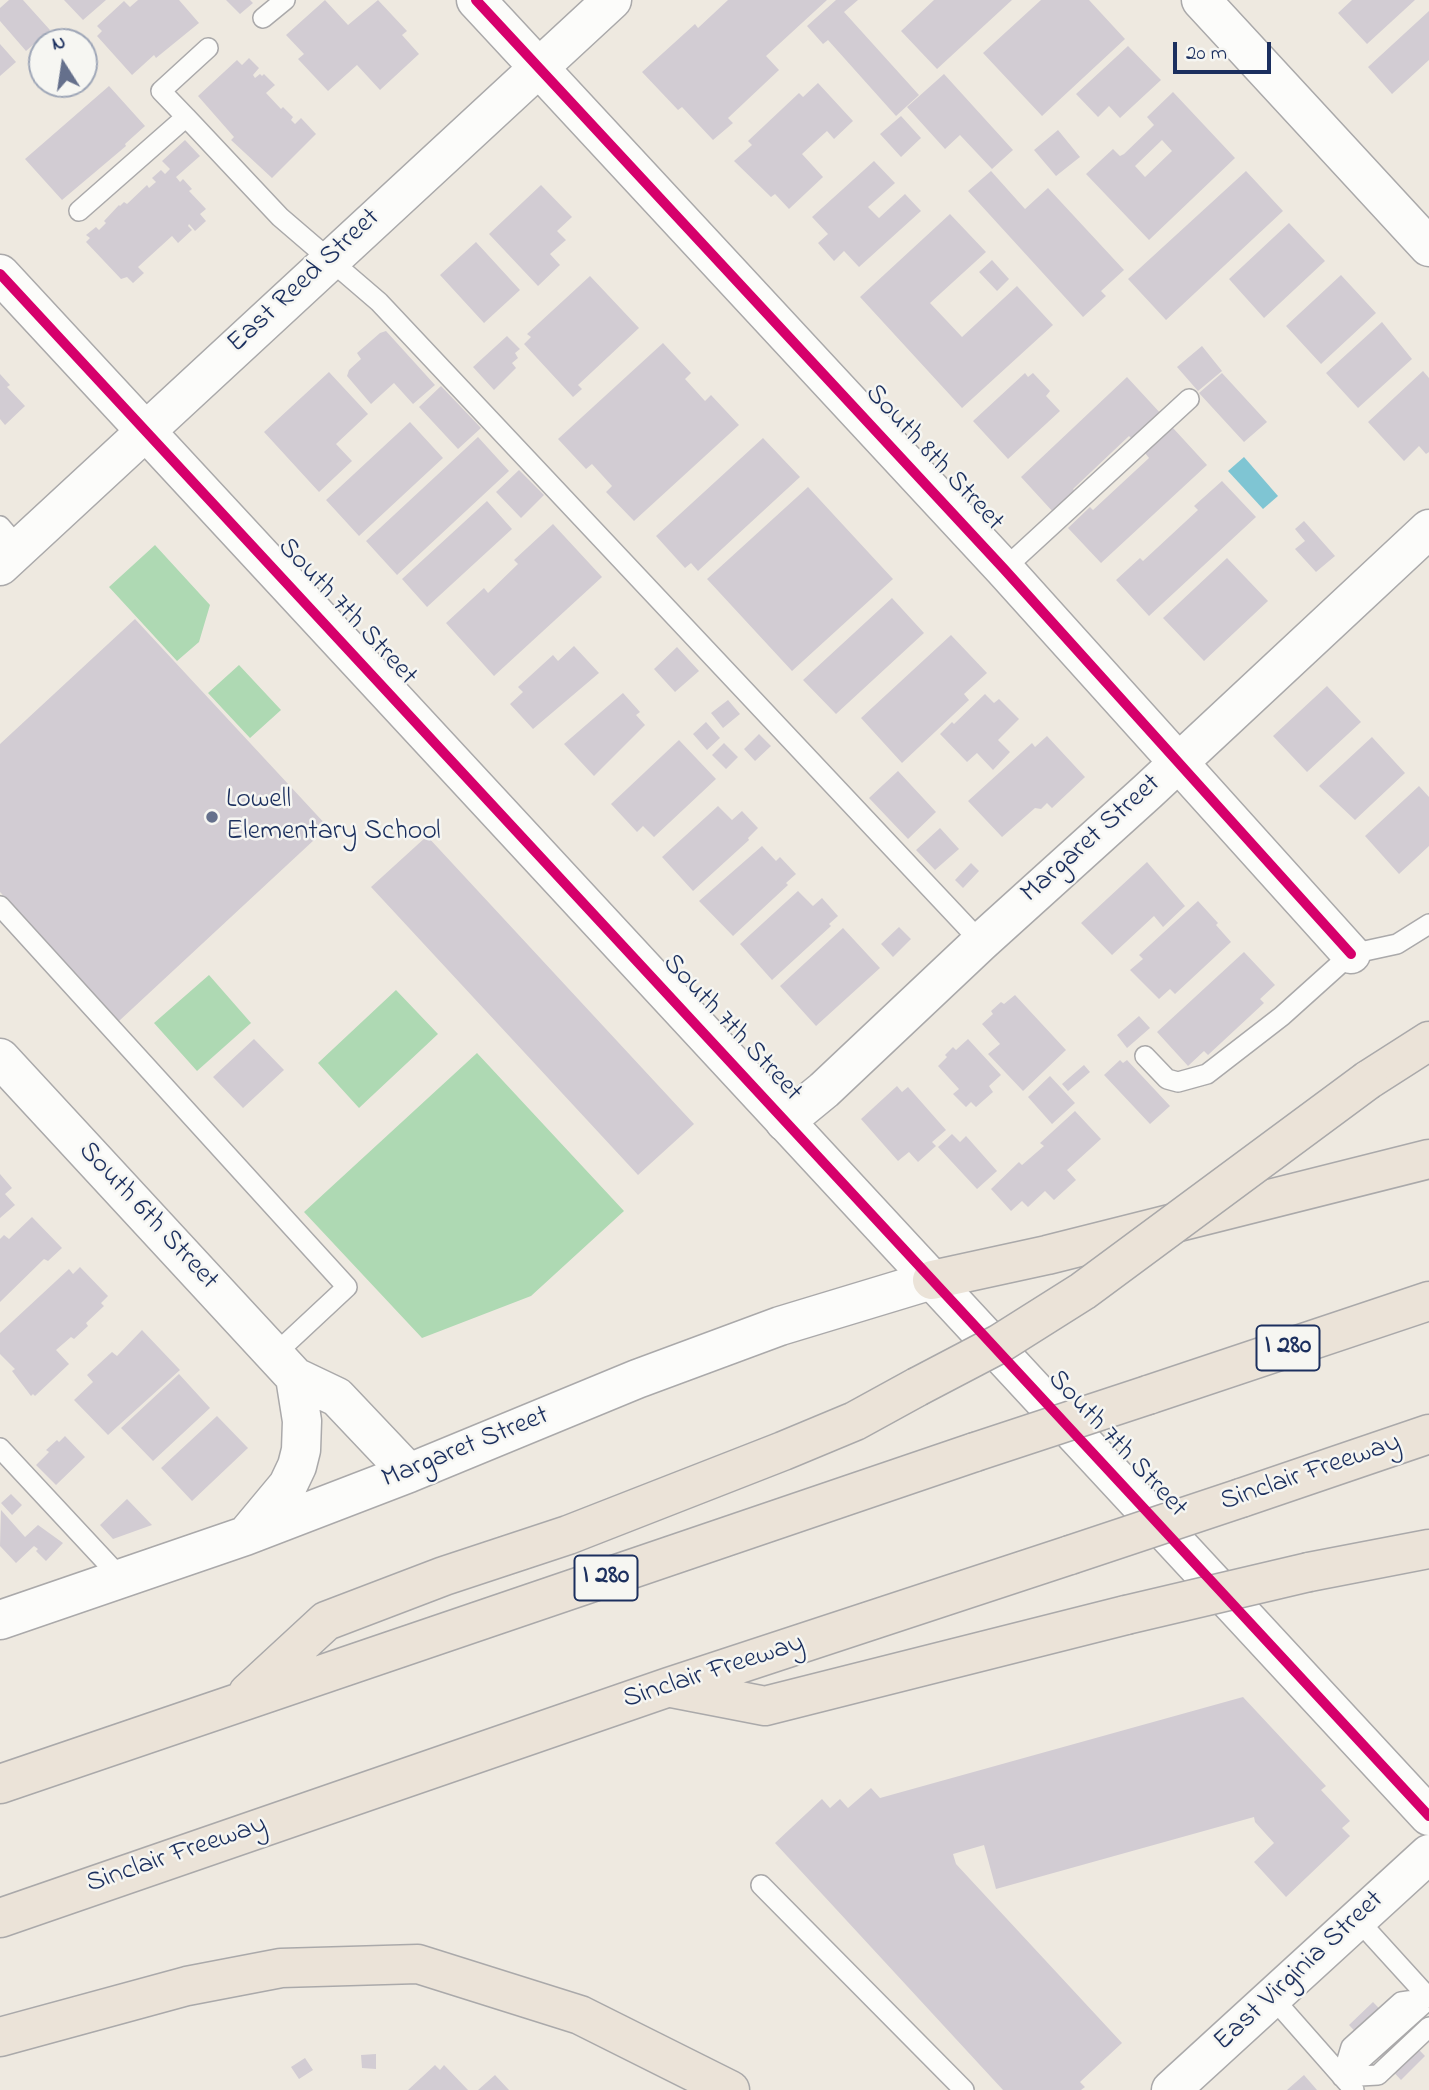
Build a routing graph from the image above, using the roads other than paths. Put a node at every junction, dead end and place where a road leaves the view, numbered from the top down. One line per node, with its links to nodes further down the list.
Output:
1 (285, 0): 5 (lane)
2 (476, 0): 7 (street, South 8th Street)
3 (612, 0): 7 (street, East Reed Street)
4 (1201, 0): 10 (street)
5 (263, 18)
6 (208, 48): 8 (lane)
7 (539, 69): 11 (street, East Reed Street); 17 (street, South 8th Street)
8 (186, 117): 9 (lane); 11 (lane)
9 (79, 211)
10 (1429, 247)
11 (330, 259): 14 (street, East Reed Street); 21 (lane)
12 (0, 274): 14 (street, South 7th Street)
13 (1189, 399): 17 (lane)
14 (146, 430): 16 (street, East Reed Street); 26 (street, South 7th Street)
15 (1429, 529): 18 (street, Margaret Street)
16 (6, 547)
17 (1004, 569): 18 (street, South 8th Street)
18 (1179, 762): 21 (street, Margaret Street); 22 (street, South 8th Street)
19 (0, 906): 30 (lane)
20 (1429, 924): 22 (lane)
21 (981, 942): 26 (street, Margaret Street)
22 (1351, 954): 24 (lane)
23 (1429, 1041): 39 (highway, bridge)
24 (1145, 1056)
25 (0, 1058): 30 (street, South 6th Street)
26 (785, 1122): 28 (street, South 7th Street)
27 (1429, 1159): 28 (highway)
28 (932, 1280): 33 (street, Margaret Street); 41 (street, South 7th Street)
29 (1429, 1301): 39 (highway, I 280, bridge)
30 (284, 1366): 33 (street, South 6th Street); 34 (street)
31 (1429, 1434): 38 (highway, Sinclair Freeway, bridge)
32 (0, 1448): 36 (lane)
33 (409, 1473): 34 (street, Margaret Street)
34 (246, 1536): 36 (street, Margaret Street)
35 (1429, 1549): 38 (highway, bridge)
36 (122, 1579): 37 (street, Margaret Street)
37 (0, 1620)
38 (670, 1687): 44 (highway, Sinclair Freeway)
39 (237, 1703): 40 (highway, I 280)
40 (0, 1784)
41 (1429, 1816)
42 (1429, 1854): 45 (street, East Virginia Street)
43 (761, 1885): 53 (lane)
44 (0, 1917)
45 (1357, 1919): 46 (street, East Virginia Street); 47 (lane)
46 (1272, 1997): 51 (lane); 54 (street, East Virginia Street)
47 (1429, 1998): 51 (lane)
48 (1429, 2027): 51 (lane)
49 (0, 2037): 50 (highway)
50 (714, 2081): 52 (highway)
51 (1348, 2083)
52 (743, 2090)
53 (964, 2090)
54 (1171, 2090)

